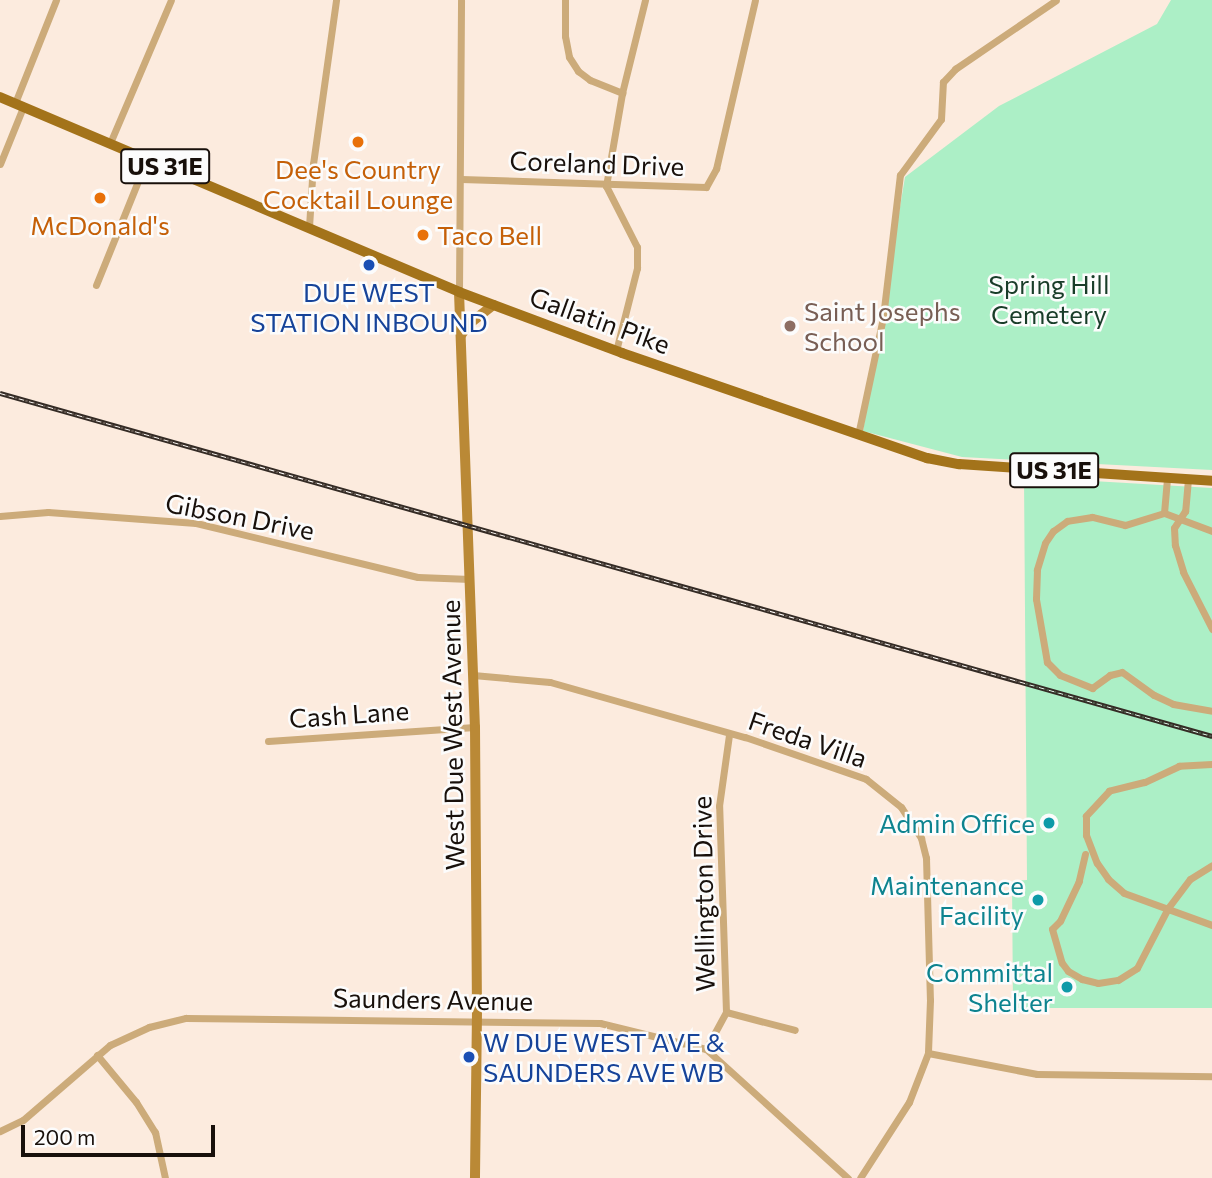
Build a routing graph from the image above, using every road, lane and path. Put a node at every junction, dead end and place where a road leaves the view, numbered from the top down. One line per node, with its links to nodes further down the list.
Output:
1 (56, 0): 11 (street)
2 (171, 0): 12 (street)
3 (336, 0): 17 (street)
4 (461, 0): 15 (street)
5 (565, 0): 9 (street)
6 (645, 0): 9 (street)
7 (755, 0): 16 (street, Coreland Drive)
8 (1055, 0): 23 (street)
9 (622, 93): 16 (street)
10 (0, 97): 11 (main road, Gallatin Pike / US 31E)
11 (19, 105): 12 (main road, Gallatin Pike / US 31E); 14 (street)
12 (110, 143): 13 (main road, Gallatin Pike / US 31E)
13 (147, 159): 17 (main road, Gallatin Pike / US 31E); 18 (street)
14 (0, 164)
15 (461, 179): 16 (street, Coreland Drive); 19 (street)
16 (606, 186): 22 (street)
17 (309, 227): 19 (main road, Gallatin Pike / US 31E)
18 (96, 285)
19 (459, 292): 20 (main road, Gallatin Pike / US 31E); 21 (main road, West Due West Avenue)
20 (493, 304): 21 (main road); 22 (main road, Gallatin Pike / US 31E)
21 (461, 335): 31 (main road, West Due West Avenue)
22 (616, 351): 23 (main road, Gallatin Pike / US 31E)
23 (858, 435): 24 (main road, Gallatin Pike / US 31E)
24 (1167, 478): 25 (main road, Gallatin Pike / US 31E); 27 (street)
25 (1188, 479): 26 (main road, Gallatin Pike / US 31E); 29 (street)
26 (1212, 481)
27 (1164, 513): 29 (street); 34 (street)
28 (0, 516): 31 (street, Gibson Drive)
29 (1179, 520): 30 (street); 32 (street)
30 (1212, 531)
31 (470, 579): 33 (main road, West Due West Avenue)
32 (1212, 629)
33 (473, 675): 35 (main road, West Due West Avenue); 36 (street, Freda Villa)
34 (1212, 711)
35 (475, 727): 37 (street, Cash Lane); 44 (main road, West Due West Avenue)
36 (729, 735): 43 (street, Wellington Drive); 47 (street, Freda Villa)
37 (268, 741)
38 (1212, 764): 41 (street)
39 (1085, 854): 41 (street)
40 (1212, 864): 41 (street)
41 (1168, 908): 42 (street)
42 (1212, 925)
43 (726, 1012): 45 (street); 46 (street, Wellington Drive)
44 (477, 1021): 46 (street, Saunders Avenue); 48 (street, Saunders Avenue); 52 (main road, West Due West Avenue)
45 (795, 1030)
46 (706, 1048): 53 (street, Saunders Avenue)
47 (928, 1053): 49 (street); 54 (street, Freda Villa)
48 (97, 1055): 50 (street, Saunders Avenue); 51 (street)
49 (1212, 1076)
50 (0, 1131)
51 (165, 1178)
52 (475, 1178)
53 (848, 1178)
54 (860, 1178)

